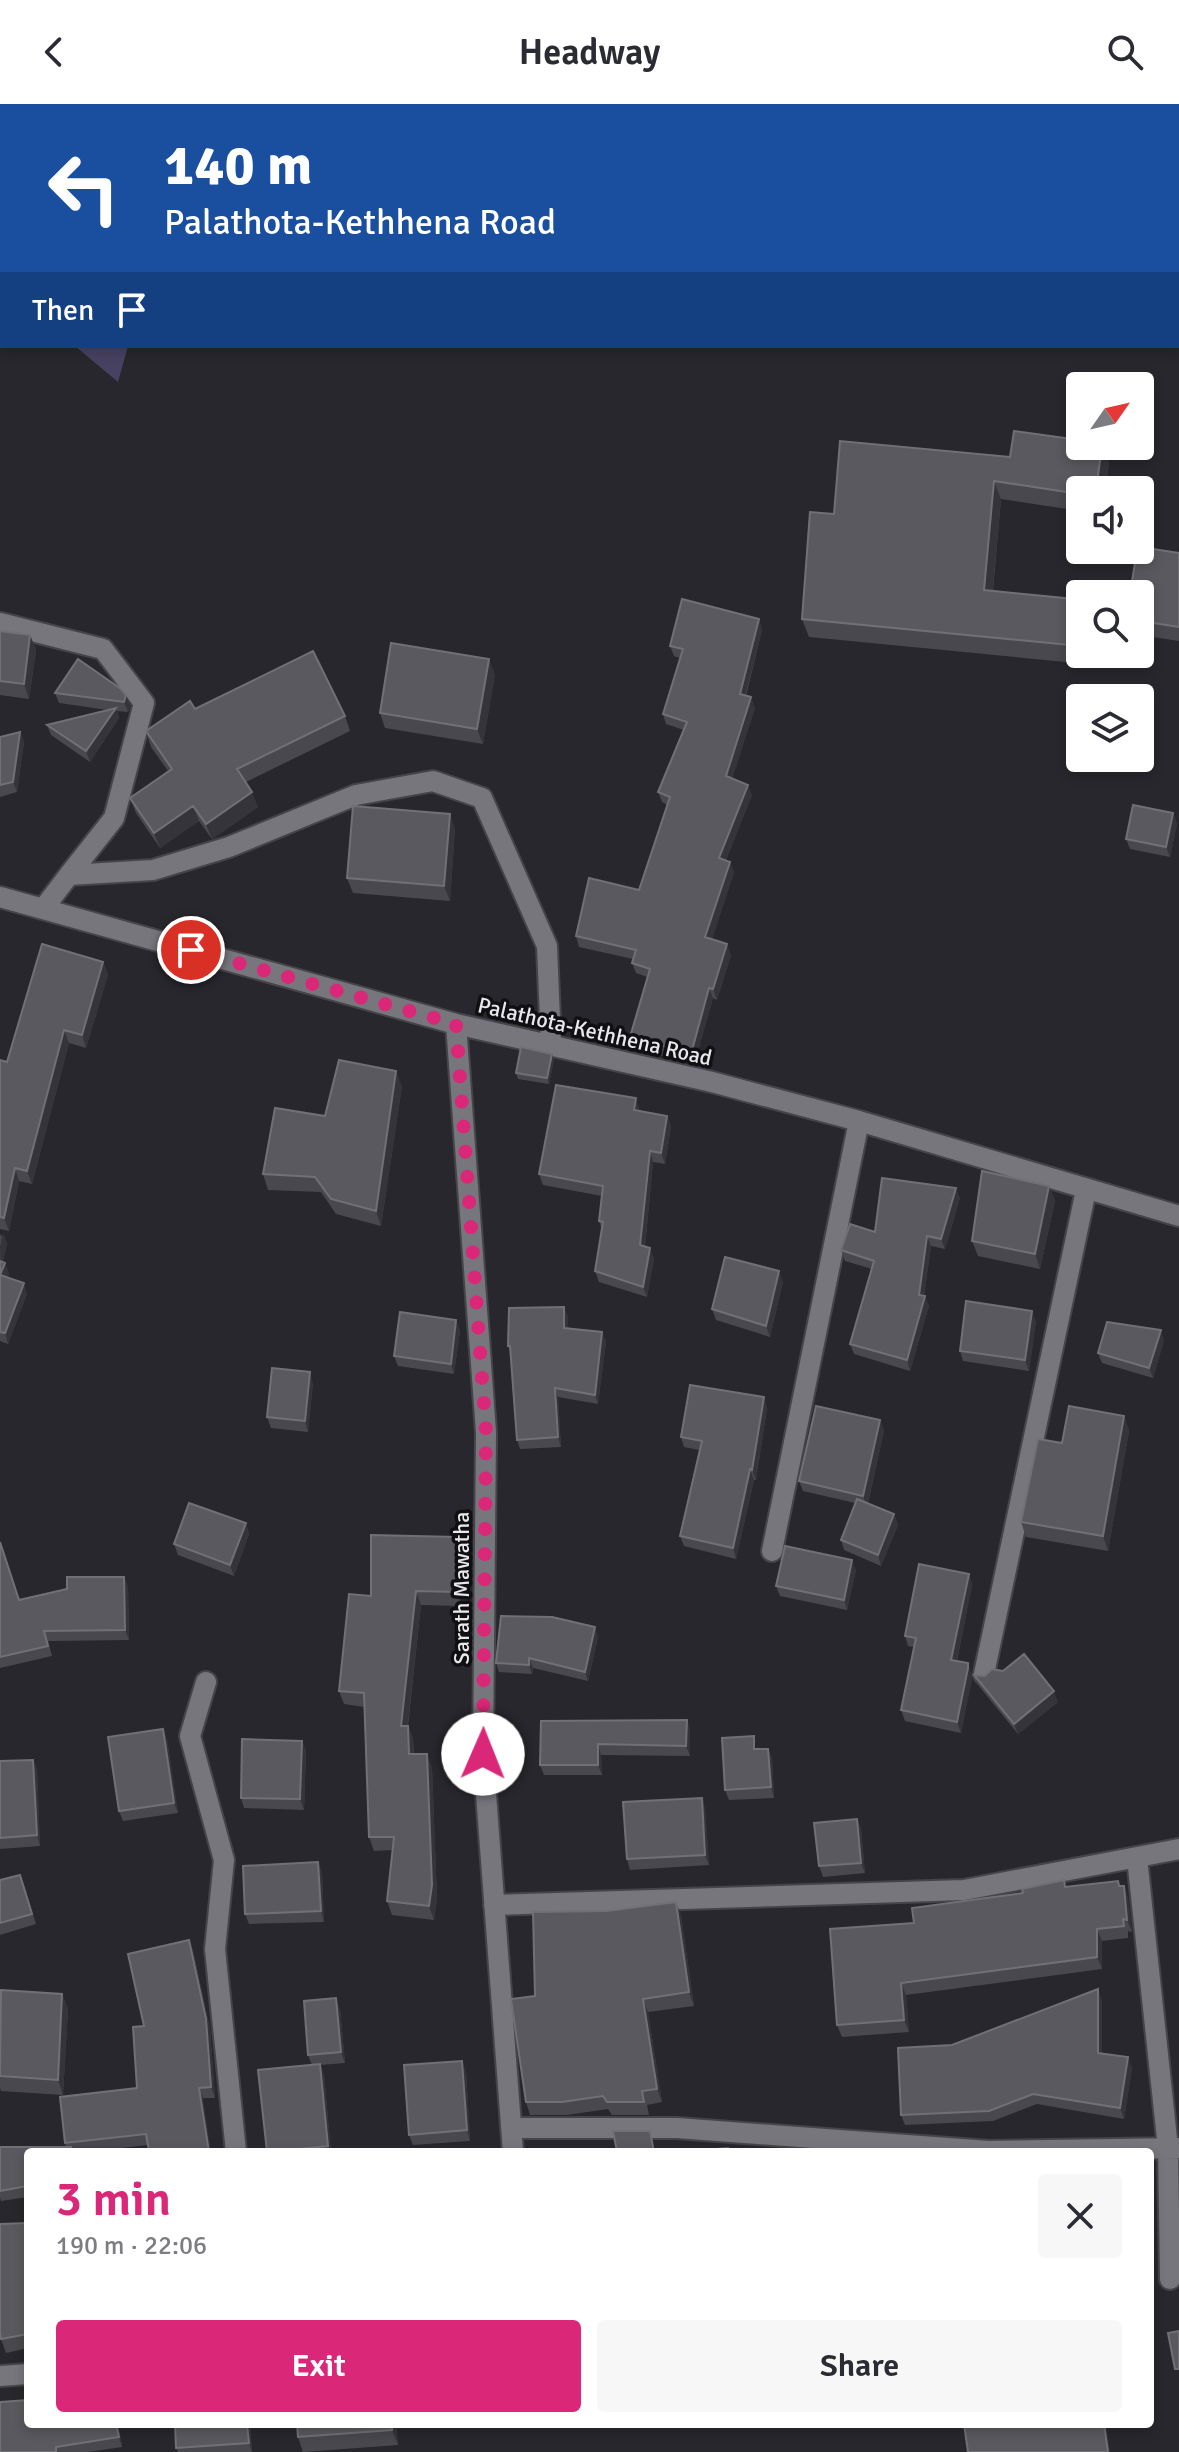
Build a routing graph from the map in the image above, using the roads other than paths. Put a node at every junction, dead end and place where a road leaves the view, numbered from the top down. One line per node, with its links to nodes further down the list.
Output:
1 (0, 623): 2 (street)
2 (69, 875): 4 (street); 6 (street)
3 (0, 897): 4 (street, Palathota-Kethhena Road)
4 (43, 909): 5 (street, Palathota-Kethhena Road)
5 (456, 1024): 6 (street, Palathota-Kethhena Road); 15 (street, Sarath Mawatha)
6 (551, 1044): 7 (street, Palathota-Kethhena Road)
7 (859, 1121): 8 (street, Palathota-Kethhena Road); 10 (street)
8 (1086, 1190): 9 (street, Palathota-Kethhena Road); 11 (street)
9 (1179, 1216)
10 (772, 1551)
11 (984, 1674)
12 (206, 1682): 17 (street)
13 (1179, 1849): 14 (street)
14 (1137, 1858): 15 (street); 21 (street)
15 (494, 1905): 16 (street, Sarath Mawatha)
16 (511, 2128): 18 (street, Sarath Mawatha); 19 (street)
17 (236, 2148)
18 (513, 2148)
19 (948, 2148)
20 (1154, 2148): 21 (street)
21 (1174, 2148): 22 (street)
22 (1166, 2280)
23 (24, 2374): 24 (street)
24 (0, 2376)

